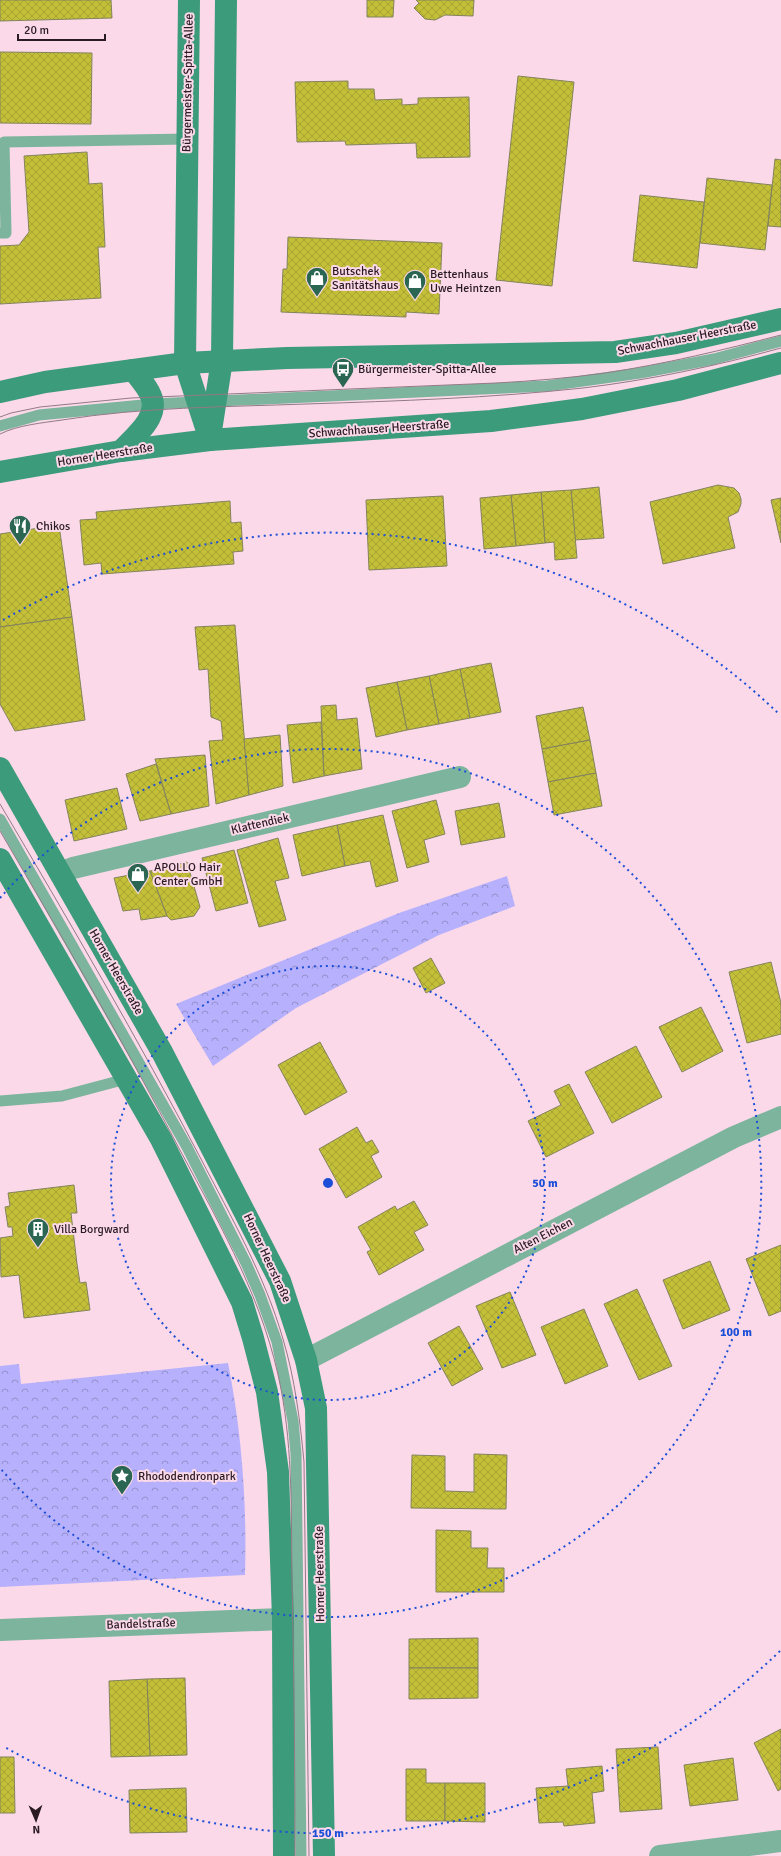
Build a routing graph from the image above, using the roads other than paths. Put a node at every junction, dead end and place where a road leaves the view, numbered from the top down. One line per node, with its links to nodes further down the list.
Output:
1 (189, 0): 3 (main road, Bürgermeister-Spitta-Allee)
2 (226, 0): 7 (main road, Bürgermeister-Spitta-Allee)
3 (188, 139): 4 (lane); 8 (main road, Bürgermeister-Spitta-Allee)
4 (0, 233)
5 (781, 319): 7 (main road, Schwachhauser Heerstraße)
6 (781, 341): 12 (lane)
7 (222, 360): 8 (main road, Schwachhauser Heerstraße); 12 (main road, Bürgermeister-Spitta-Allee)
8 (186, 363): 10 (main road); 12 (main road, Bürgermeister-Spitta-Allee)
9 (781, 363): 15 (main road, Schwachhauser Heerstraße)
10 (133, 370): 11 (main road); 13 (main road)
11 (0, 392)
12 (206, 402): 13 (lane); 15 (main road, Bürgermeister-Spitta-Allee)
13 (154, 404): 14 (lane); 16 (main road)
14 (0, 426)
15 (210, 440): 16 (main road, Horner Heerstraße)
16 (121, 451): 17 (main road, Horner Heerstraße)
17 (0, 472)
18 (0, 768): 22 (main road, Horner Heerstraße)
19 (460, 777): 22 (street, Klattendiek)
20 (0, 819): 31 (lane)
21 (0, 859): 23 (main road)
22 (60, 874): 26 (main road, Horner Heerstraße)
23 (126, 1079): 24 (lane); 27 (main road)
24 (0, 1101)
25 (781, 1117): 26 (street, Alten Eichen)
26 (306, 1360): 32 (main road, Horner Heerstraße)
27 (283, 1619): 28 (street, Bandelstraße); 30 (main road)
28 (0, 1630)
29 (781, 1842): 33 (street)
30 (284, 1856)
31 (301, 1856)
32 (324, 1856)
33 (660, 1856)

